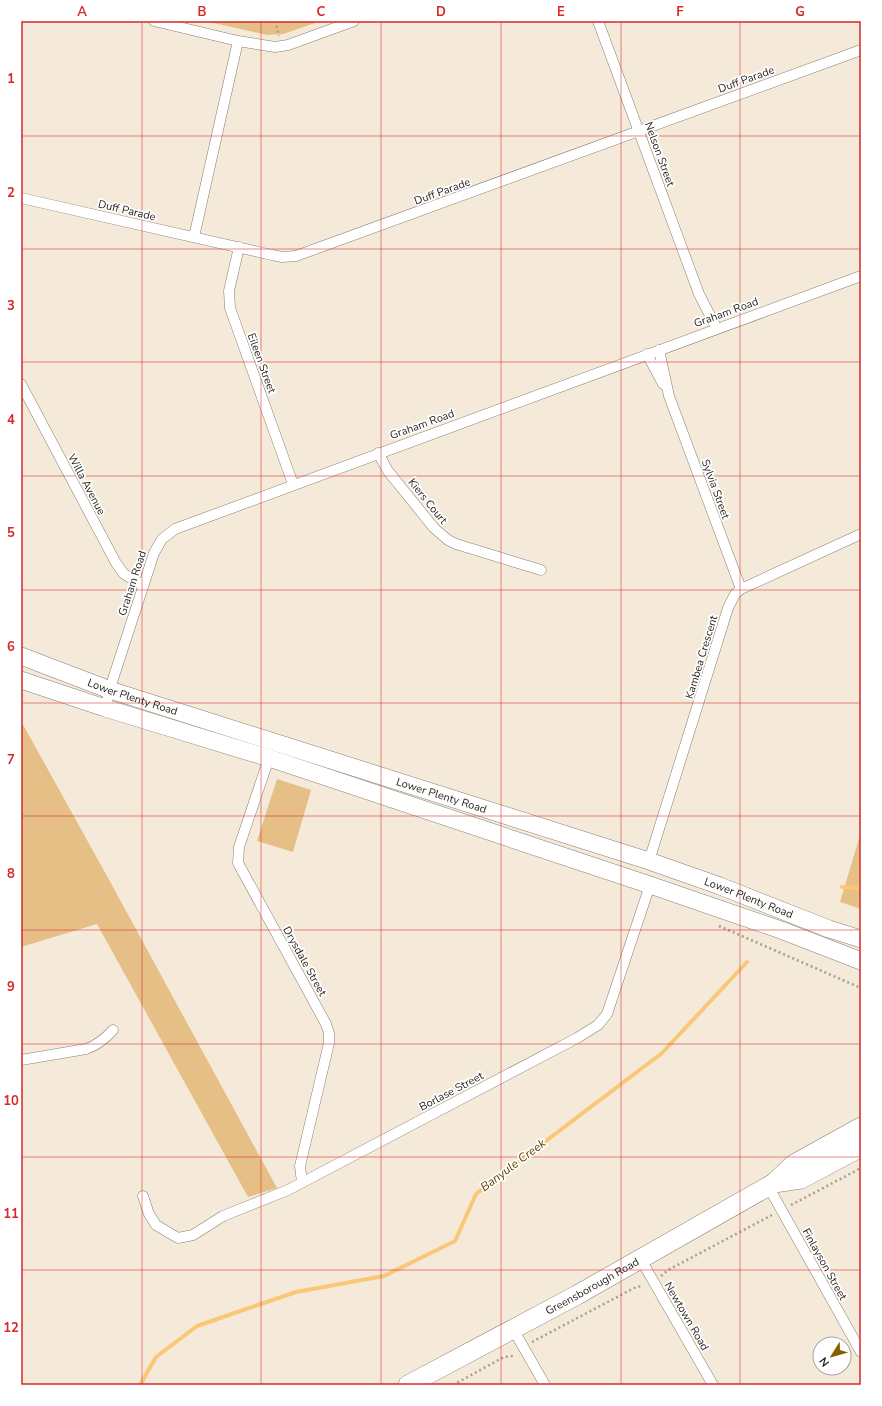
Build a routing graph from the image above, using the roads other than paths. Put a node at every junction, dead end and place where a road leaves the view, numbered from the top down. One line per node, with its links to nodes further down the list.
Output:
1 (154, 21): 4 (street)
2 (354, 21): 4 (street)
3 (598, 21): 6 (street, Nelson Street)
4 (238, 41): 8 (street)
5 (861, 50): 6 (street, Duff Parade)
6 (639, 131): 9 (street, Duff Parade); 11 (street, Nelson Street)
7 (21, 198): 8 (street, Duff Parade)
8 (194, 237): 9 (street, Duff Parade)
9 (239, 247): 17 (street, Eileen Street)
10 (861, 276): 11 (street, Graham Road)
11 (712, 330): 12 (street, Graham Road)
12 (659, 350): 13 (street, Graham Road); 15 (street, Sylvia Street)
13 (647, 354): 15 (street, Sylvia Street); 16 (street, Graham Road)
14 (21, 384): 20 (street, Willa Avenue)
15 (669, 396): 21 (street, Sylvia Street)
16 (378, 453): 17 (street, Graham Road); 19 (street, Kiers Court)
17 (293, 484): 20 (street, Graham Road)
18 (861, 534): 21 (street, Kambea Crescent)
19 (540, 570)
20 (143, 585): 24 (street, Graham Road)
21 (741, 590): 27 (street, Kambea Crescent)
22 (21, 656): 24 (main road, Lower Plenty Road)
23 (21, 680): 25 (main road, Lower Plenty Road)
24 (110, 690): 25 (street, Graham Road); 27 (main road, Lower Plenty Road)
25 (105, 708): 26 (main road, Lower Plenty Road)
26 (268, 758): 28 (main road, Lower Plenty Road); 35 (street, Drysdale Street)
27 (649, 861): 29 (main road, Lower Plenty Road)
28 (650, 885): 30 (main road, Lower Plenty Road); 35 (street, Borlase Street)
29 (861, 939)
30 (861, 962)
31 (113, 1030): 32 (street)
32 (21, 1060)
33 (861, 1127): 36 (highway, Greensborough Road)
34 (861, 1147): 36 (highway, Greensborough Road)
35 (302, 1182): 37 (street, Borlase Street)
36 (771, 1185): 38 (highway, Greensborough Road); 40 (street, Finlayson Street)
37 (143, 1196)
38 (640, 1258): 39 (highway, Greensborough Road); 43 (street, Newtown Road)
39 (513, 1329): 41 (highway, Greensborough Road); 42 (street)
40 (861, 1352)
41 (408, 1385)
42 (545, 1385)
43 (713, 1385)

